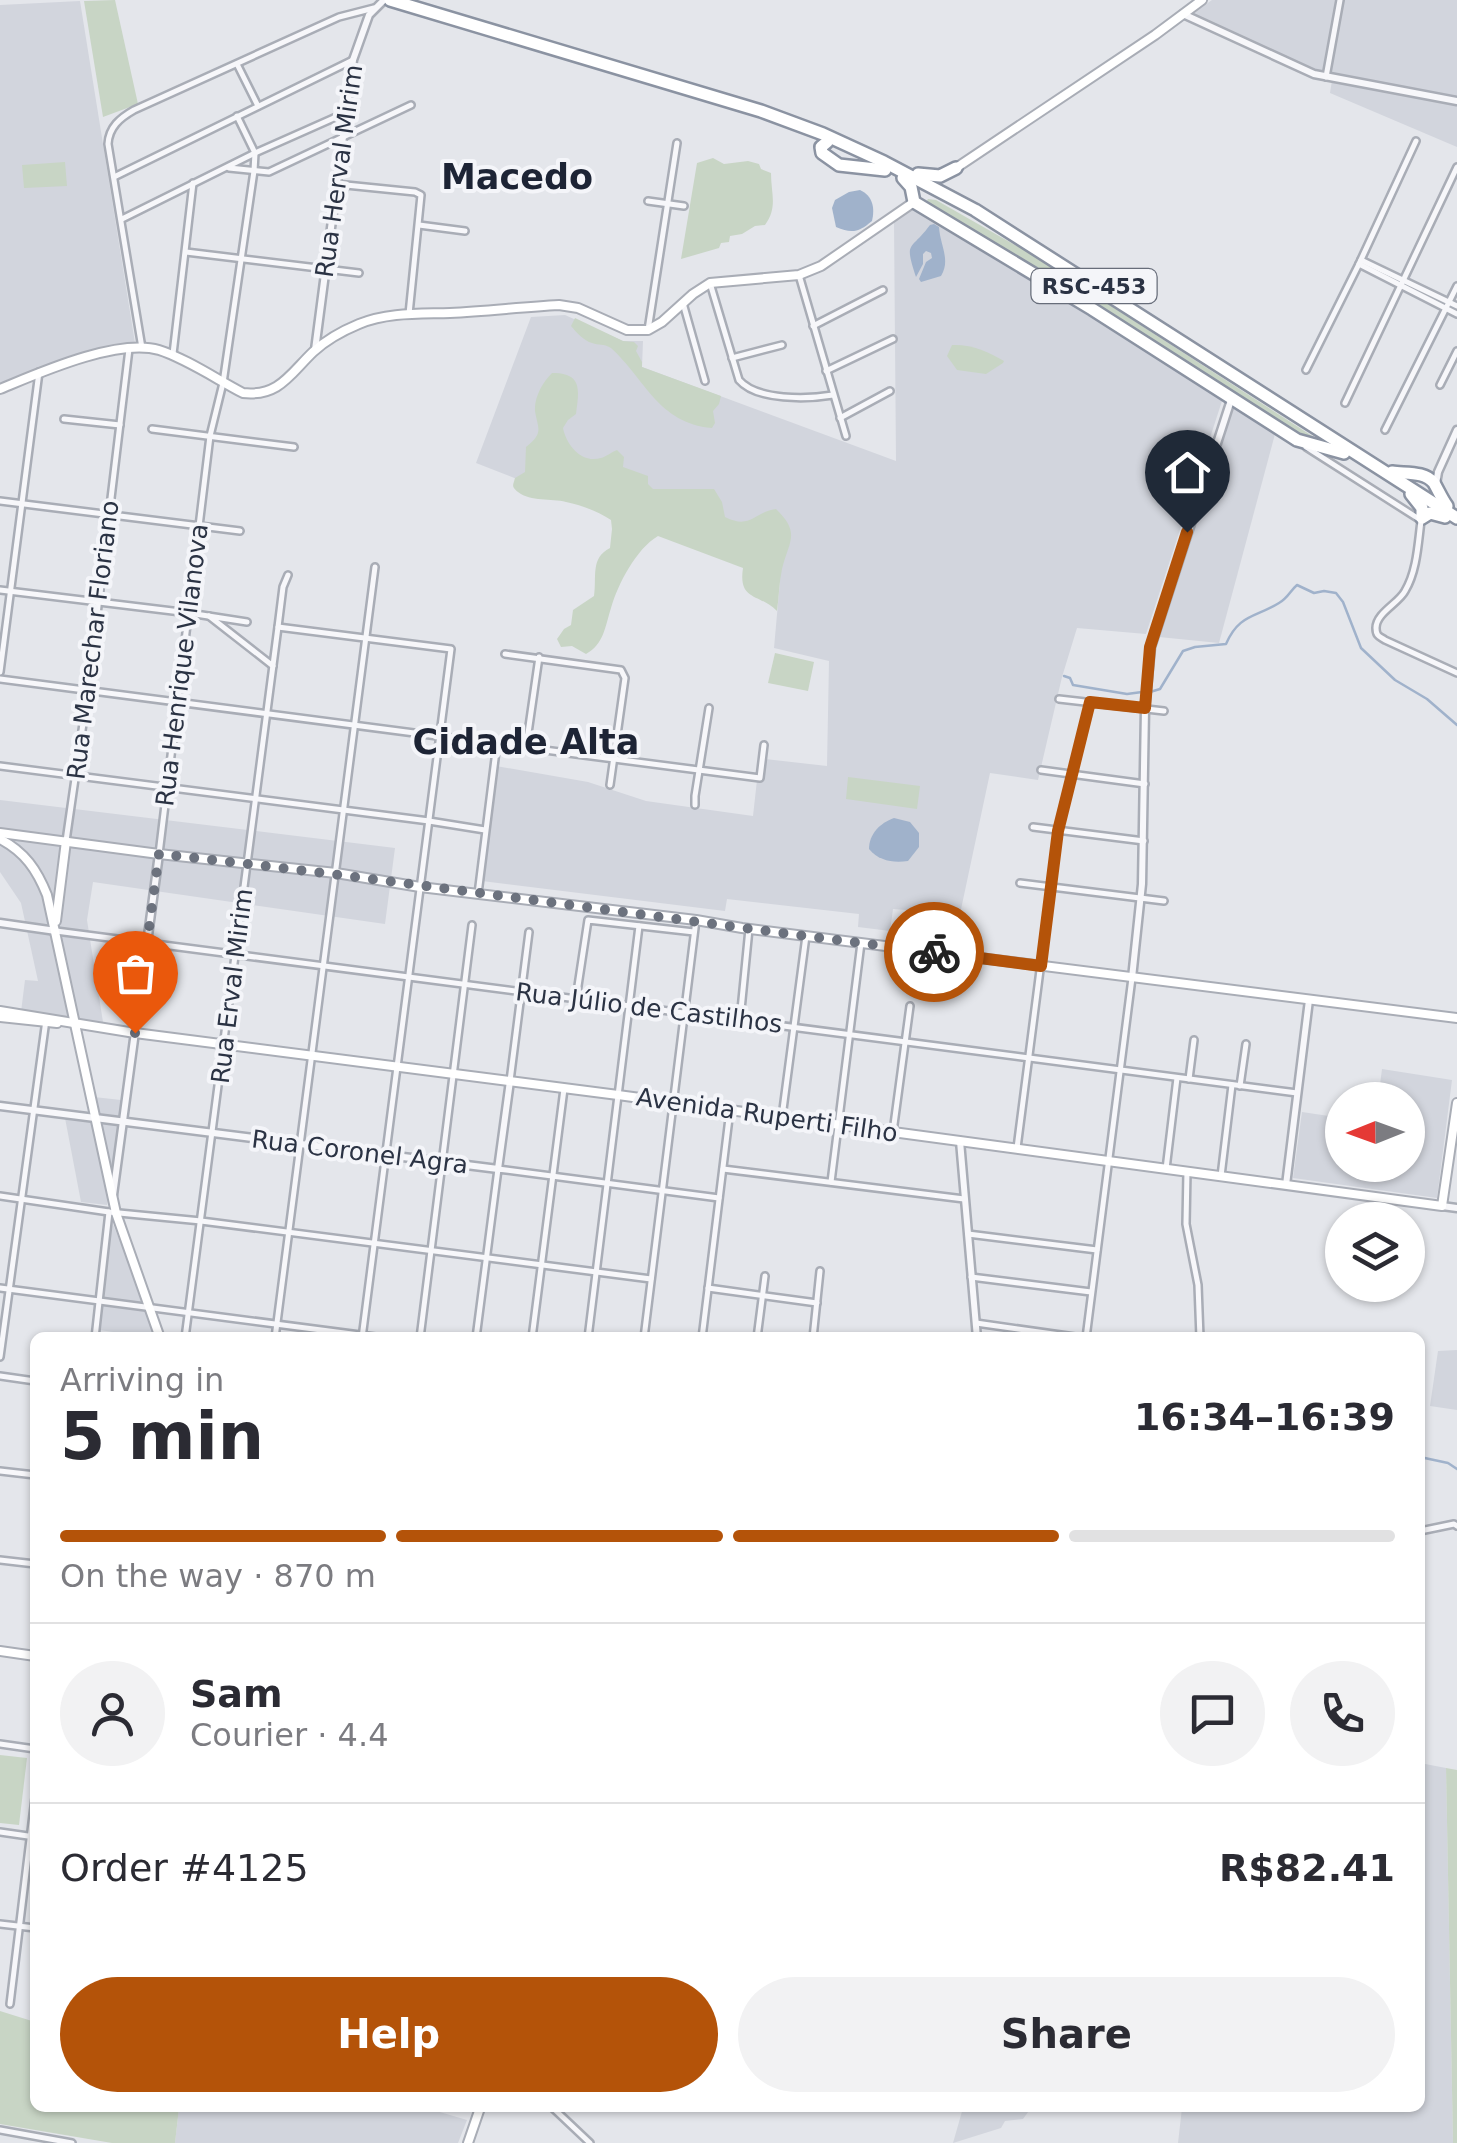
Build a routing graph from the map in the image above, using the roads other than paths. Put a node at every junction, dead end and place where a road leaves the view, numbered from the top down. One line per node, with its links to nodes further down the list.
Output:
1 (387, 0): 4 (street, Rua Herval Mirim); 12 (highway, RSC-453)
2 (1202, 0): 5 (main road)
3 (1340, 0): 8 (street)
4 (374, 8): 6 (street, Rua Herval Mirim); 7 (street)
5 (1184, 14): 8 (street); 23 (main road)
6 (352, 60): 11 (street); 13 (street, Rua Herval Mirim)
7 (237, 64): 11 (street); 26 (street)
8 (1326, 77): 9 (street)
9 (1457, 101)
10 (411, 105): 15 (street)
11 (258, 106): 14 (street)
12 (741, 106): 17 (highway, RSC-453); 19 (highway, RSC-453)
13 (345, 113): 15 (street, Rua Herval Mirim); 20 (street)
14 (236, 116): 20 (street); 26 (street)
15 (342, 138): 25 (street); 29 (street, Rua Herval Mirim)
16 (1416, 141): 41 (street)
17 (826, 142): 19 (highway); 22 (highway, RSC-453)
18 (676, 143): 33 (street)
19 (844, 144): 22 (highway, RSC-453)
20 (255, 152): 21 (street); 25 (street, Rua Henrique Vilanova)
21 (226, 168): 25 (street); 28 (street)
22 (889, 168): 23 (highway); 27 (highway, RSC-453); 35 (highway, RSC-453)
23 (956, 168): 35 (highway)
24 (1457, 168): 46 (street)
25 (254, 170): 40 (street, Rua Henrique Vilanova)
26 (114, 177): 36 (street)
27 (903, 178): 30 (highway, RSC-453); 32 (highway)
28 (194, 184): 36 (street); 39 (street)
29 (336, 184): 37 (street); 42 (street, Rua Herval Mirim)
30 (940, 198): 32 (highway); 85 (highway, RSC-453)
31 (648, 200): 33 (street)
32 (914, 202): 44 (main road); 73 (highway)
33 (667, 203): 34 (street); 55 (street)
34 (684, 206)
35 (975, 210): 87 (highway, RSC-453)
36 (120, 220): 58 (street)
37 (419, 225): 38 (street); 52 (street)
38 (465, 231)
39 (186, 252): 40 (street); 62 (street)
40 (242, 259): 42 (street); 68 (street, Rua Henrique Vilanova)
41 (1360, 262): 46 (street); 64 (street)
42 (325, 270): 43 (street); 60 (street, Rua Herval Mirim)
43 (359, 273)
44 (799, 275): 45 (main road); 54 (street)
45 (710, 283): 49 (main road); 63 (street)
46 (1403, 284): 50 (street); 74 (street)
47 (1457, 286): 50 (street)
48 (883, 290): 54 (street)
49 (683, 303): 55 (main road); 67 (street)
50 (1448, 305): 51 (street); 53 (street); 79 (street)
51 (1457, 306)
52 (409, 314): 55 (main road); 60 (main road)
53 (1457, 314)
54 (813, 326): 65 (street)
55 (648, 330)
56 (894, 340): 65 (street)
57 (782, 345): 63 (street)
58 (142, 348): 59 (main road); 62 (main road)
59 (129, 350): 66 (main road); 77 (street, Rua Marechar Floriano)
60 (316, 350): 68 (main road)
61 (1457, 352): 69 (street)
62 (173, 357): 68 (main road)
63 (732, 358): 72 (street)
64 (1306, 370)
65 (826, 371): 72 (street)
66 (39, 372): 70 (main road); 91 (street)
67 (705, 381)
68 (223, 382): 81 (street, Rua Henrique Vilanova)
69 (1440, 385)
70 (0, 389)
71 (890, 391): 75 (street)
72 (833, 394): 75 (street)
73 (1231, 400): 83 (highway); 117 (street)
74 (1345, 403)
75 (840, 418): 82 (street)
76 (64, 419): 77 (street)
77 (120, 426): 92 (street, Rua Marechar Floriano)
78 (152, 429): 81 (street)
79 (1385, 430)
80 (1457, 430): 86 (street)
81 (210, 436): 84 (street); 95 (street, Rua Henrique Vilanova)
82 (846, 436)
83 (1297, 440): 85 (highway); 94 (street)
84 (294, 447)
85 (1344, 453): 89 (highway, RSC-453)
86 (1442, 462): 88 (street); 89 (street)
87 (1386, 470): 88 (highway); 89 (highway, RSC-453)
88 (1424, 475): 89 (highway)
89 (1426, 494): 93 (highway, RSC-453); 94 (highway)
90 (0, 501): 91 (street)
91 (21, 504): 92 (street); 100 (street)
92 (110, 516): 95 (street); 101 (street, Rua Marechar Floriano)
93 (1454, 519): 94 (highway)
94 (1422, 520): 110 (street)
95 (199, 527): 96 (street); 102 (street, Rua Henrique Vilanova)
96 (240, 531)
97 (375, 567): 106 (street)
98 (288, 575): 105 (street, Rua Erval Mirim)
99 (0, 590): 100 (street)
100 (10, 591): 101 (street); 111 (street)
101 (99, 602): 102 (street); 112 (street, Rua Marechar Floriano)
102 (189, 612): 103 (street); 114 (street, Rua Henrique Vilanova)
103 (208, 616): 104 (street); 109 (street)
104 (247, 622)
105 (278, 627): 106 (street); 109 (street, Rua Erval Mirim)
106 (367, 638): 120 (street); 121 (street)
107 (506, 654): 108 (street)
108 (539, 658): 124 (street); 125 (street)
109 (273, 666): 119 (street, Rua Erval Mirim)
110 (1457, 673)
111 (0, 676): 112 (street)
112 (88, 689): 114 (street); 130 (street, Rua Marechar Floriano)
113 (1058, 698): 115 (street)
114 (177, 701): 119 (street); 133 (street, Rua Henrique Vilanova)
115 (1090, 702): 117 (street); 129 (street)
116 (709, 708): 127 (street)
117 (1145, 708): 118 (street); 131 (street)
118 (1164, 711)
119 (268, 713): 120 (street); 134 (street, Rua Erval Mirim)
120 (355, 724): 121 (street); 136 (street)
121 (441, 736): 122 (street); 137 (street)
122 (496, 743): 124 (street); 139 (street)
123 (764, 745): 127 (street)
124 (526, 747): 125 (street)
125 (614, 758): 127 (street); 132 (street)
126 (0, 766): 130 (street)
127 (700, 770): 135 (street)
128 (1040, 770): 129 (street)
129 (1071, 774): 131 (street); 140 (street)
130 (76, 776): 133 (street); 142 (street, Rua Marechar Floriano)
131 (1145, 784): 143 (street)
132 (610, 785)
133 (166, 788): 134 (street); 144 (street, Rua Henrique Vilanova)
134 (255, 800): 136 (street); 145 (street, Rua Erval Mirim)
135 (695, 804)
136 (344, 811): 137 (street); 146 (street)
137 (429, 821): 139 (street); 148 (street)
138 (1033, 828): 140 (street)
139 (485, 830): 150 (street)
140 (1058, 831): 143 (street); 149 (street)
141 (5, 837): 142 (main road); 158 (main road)
142 (66, 841): 144 (main road); 158 (main road, Rua Marechar Floriano)
143 (1144, 841): 151 (street)
144 (159, 854): 145 (main road); 162 (street, Rua Henrique Vilanova)
145 (248, 864): 146 (main road); 164 (street, Rua Erval Mirim)
146 (336, 874): 148 (main road); 165 (street)
147 (1020, 884): 149 (street)
148 (420, 887): 150 (main road); 167 (street)
149 (1051, 887): 151 (street); 166 (street)
150 (478, 894): 153 (main road)
151 (1140, 898): 152 (street); 168 (street)
152 (1164, 901)
153 (696, 920): 157 (main road); 160 (street)
154 (0, 923): 158 (street, Rua Júlio de Castilhos)
155 (472, 925): 169 (street)
156 (640, 926): 160 (street); 171 (street); 173 (street)
157 (749, 929): 161 (main road); 179 (street)
158 (56, 931): 162 (street, Rua Júlio de Castilhos); 180 (main road)
159 (529, 932): 170 (street)
160 (694, 932): 175 (street)
161 (806, 936): 163 (main road); 181 (street)
162 (146, 942): 164 (street, Rua Júlio de Castilhos); 182 (street, Rua Henrique Vilanova)
163 (861, 943): 166 (main road); 183 (street)
164 (236, 956): 165 (street, Rua Júlio de Castilhos); 186 (street, Rua Erval Mirim)
165 (323, 966): 167 (street, Rua Júlio de Castilhos); 188 (street)
166 (1041, 966): 168 (main road); 189 (street)
167 (409, 977): 169 (street, Rua Júlio de Castilhos); 190 (street)
168 (1132, 978): 172 (main road); 191 (street)
169 (465, 984): 170 (street, Rua Júlio de Castilhos); 192 (street)
170 (522, 992): 171 (street, Rua Júlio de Castilhos); 195 (street)
171 (576, 998): 173 (street, Rua Júlio de Castilhos)
172 (1309, 1000): 177 (main road); 198 (street)
173 (630, 1005): 175 (street, Rua Júlio de Castilhos); 199 (street)
174 (910, 1006): 185 (street)
175 (684, 1012): 179 (street, Rua Júlio de Castilhos); 200 (street)
176 (0, 1014): 178 (main road, Avenida Ruperti Filho)
177 (1457, 1018)
178 (46, 1020): 180 (main road, Avenida Ruperti Filho); 203 (street)
179 (740, 1020): 181 (street, Rua Júlio de Castilhos)
180 (76, 1024): 182 (main road, Avenida Ruperti Filho); 206 (main road)
181 (793, 1027): 183 (street, Rua Júlio de Castilhos); 205 (street)
182 (135, 1033): 186 (main road, Avenida Ruperti Filho); 207 (street, Rua Henrique Vilanova)
183 (849, 1035): 185 (street, Rua Júlio de Castilhos); 208 (street)
184 (1194, 1040): 194 (street)
185 (905, 1042): 189 (street, Rua Júlio de Castilhos); 209 (street)
186 (225, 1044): 188 (main road, Avenida Ruperti Filho); 210 (street, Rua Erval Mirim)
187 (1246, 1044): 196 (street)
188 (310, 1056): 190 (main road, Avenida Ruperti Filho); 212 (street)
189 (1029, 1057): 191 (street, Rua Júlio de Castilhos); 213 (street)
190 (397, 1067): 192 (main road, Avenida Ruperti Filho); 214 (street)
191 (1120, 1070): 193 (street, Rua Júlio de Castilhos); 215 (street)
192 (454, 1074): 195 (main road, Avenida Ruperti Filho); 216 (street)
193 (1177, 1077): 194 (street, Rua Júlio de Castilhos); 219 (street)
194 (1189, 1079): 196 (street, Rua Júlio de Castilhos)
195 (510, 1081): 197 (main road, Avenida Ruperti Filho); 217 (street)
196 (1236, 1085): 198 (street, Rua Júlio de Castilhos); 222 (street)
197 (564, 1089): 199 (main road, Avenida Ruperti Filho); 221 (street)
198 (1298, 1093): 225 (street)
199 (618, 1095): 200 (main road, Avenida Ruperti Filho); 224 (street)
200 (673, 1102): 204 (main road, Avenida Ruperti Filho); 226 (street)
201 (1457, 1103): 232 (main road)
202 (0, 1106): 203 (street, Rua Coronel Agra)
203 (34, 1110): 206 (street, Rua Coronel Agra); 229 (street)
204 (730, 1110): 205 (main road, Avenida Ruperti Filho); 218 (street)
205 (782, 1117): 208 (main road, Avenida Ruperti Filho)
206 (94, 1118): 207 (street, Rua Coronel Agra); 230 (main road)
207 (123, 1122): 210 (street, Rua Coronel Agra); 230 (street, Rua Henrique Vilanova)
208 (837, 1124): 209 (main road, Avenida Ruperti Filho); 223 (street)
209 (894, 1132): 211 (main road, Avenida Ruperti Filho)
210 (213, 1134): 212 (street, Rua Coronel Agra); 235 (street, Rua Erval Mirim)
211 (960, 1141): 213 (main road, Avenida Ruperti Filho); 231 (street)
212 (300, 1145): 214 (street, Rua Coronel Agra); 236 (street)
213 (1017, 1148): 215 (main road, Avenida Ruperti Filho)
214 (385, 1155): 216 (street, Rua Coronel Agra); 238 (street)
215 (1108, 1161): 219 (main road, Avenida Ruperti Filho); 239 (street)
216 (442, 1162): 217 (street, Rua Coronel Agra); 240 (street)
217 (498, 1169): 221 (street, Rua Coronel Agra); 241 (street)
218 (723, 1169): 223 (street); 228 (street)
219 (1166, 1169): 220 (main road, Avenida Ruperti Filho)
220 (1187, 1172): 222 (main road, Avenida Ruperti Filho); 276 (street)
221 (553, 1176): 224 (street, Rua Coronel Agra); 242 (street)
222 (1221, 1176): 225 (main road, Avenida Ruperti Filho)
223 (831, 1182): 231 (street)
224 (607, 1183): 226 (street, Rua Coronel Agra); 244 (street)
225 (1286, 1185): 232 (main road, Avenida Ruperti Filho)
226 (662, 1191): 228 (street, Rua Coronel Agra); 247 (street)
227 (0, 1196): 229 (street)
228 (719, 1198): 249 (street)
229 (22, 1200): 234 (street); 250 (street)
230 (113, 1200): 234 (main road)
231 (964, 1200): 237 (street)
232 (1442, 1206): 233 (street, Avenida Ruperti Filho)
233 (1457, 1208)
234 (113, 1213): 235 (street); 253 (street); 255 (main road)
235 (201, 1221): 236 (street); 256 (street, Rua Erval Mirim)
236 (288, 1232): 238 (street); 258 (street)
237 (968, 1234): 239 (street); 246 (street)
238 (374, 1244): 240 (street); 264 (street)
239 (1097, 1250): 251 (street)
240 (431, 1251): 241 (street); 265 (street)
241 (486, 1258): 242 (street); 266 (street)
242 (541, 1266): 244 (street); 267 (street)
243 (820, 1270): 254 (street)
244 (596, 1273): 247 (street); 268 (street)
245 (765, 1276): 252 (street)
246 (972, 1277): 251 (street); 257 (street)
247 (651, 1279): 269 (street)
248 (0, 1288): 250 (street)
249 (708, 1288): 252 (street); 270 (street)
250 (10, 1290): 253 (street); 277 (street)
251 (1092, 1292): 275 (street)
252 (763, 1296): 254 (street); 271 (street)
253 (100, 1301): 255 (street); 259 (street)
254 (817, 1303): 272 (street)
255 (150, 1307): 256 (street); 260 (main road)
256 (189, 1312): 258 (street); 261 (street, Rua Erval Mirim)
257 (976, 1323): 273 (street); 274 (street)
258 (276, 1324): 262 (street); 263 (street)
259 (96, 1332)
260 (158, 1332)
261 (186, 1332)
262 (275, 1332)
263 (333, 1332)
264 (363, 1332)
265 (421, 1332)
266 (477, 1332)
267 (533, 1332)
268 (589, 1332)
269 (645, 1332)
270 (703, 1332)
271 (758, 1332)
272 (814, 1332)
273 (977, 1332)
274 (1041, 1332)
275 (1085, 1332)
276 (1200, 1332)
277 (0, 1357)
278 (0, 1376): 279 (street)
279 (30, 1380)
280 (0, 1471): 281 (street)
281 (30, 1475)
282 (1457, 1526): 283 (street)
283 (1425, 1530)
284 (0, 1560): 285 (street)
285 (30, 1563)
286 (0, 1651): 287 (main road)
287 (30, 1655)
288 (0, 1744): 289 (street)
289 (30, 1748)
290 (0, 1832): 291 (street)
291 (30, 1837)
292 (30, 1851): 294 (street)
293 (0, 1924): 294 (street)
294 (19, 1926): 295 (street); 296 (street)
295 (30, 1927)
296 (10, 2004)
297 (479, 2112): 301 (main road)
298 (557, 2112): 302 (street)
299 (0, 2130): 300 (street)
300 (72, 2143)
301 (468, 2143)
302 (590, 2143)

